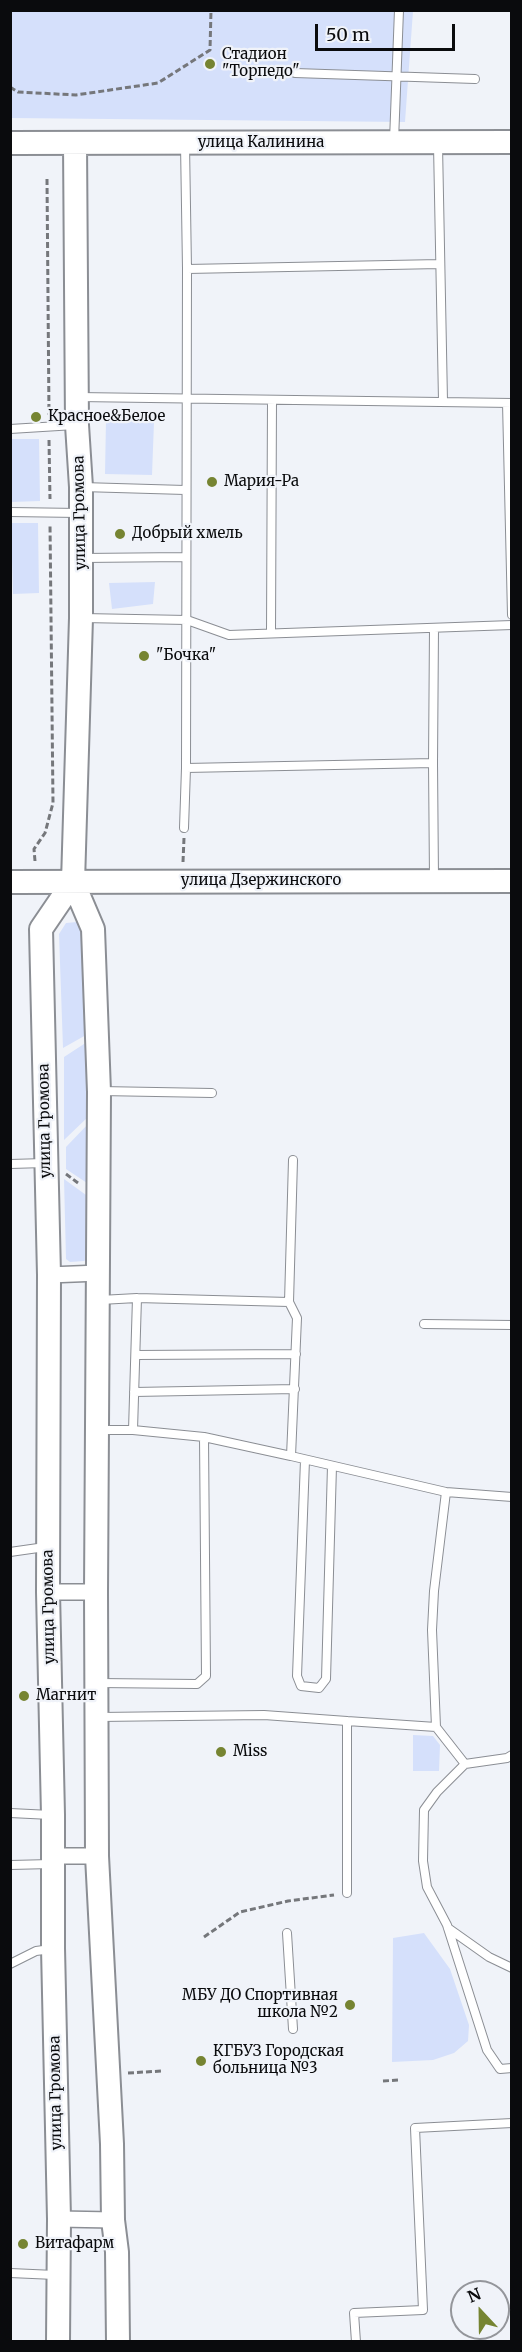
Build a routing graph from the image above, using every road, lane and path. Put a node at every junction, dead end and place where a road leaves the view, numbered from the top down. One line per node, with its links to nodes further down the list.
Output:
1 (211, 10): 6 (path)
2 (399, 10): 4 (lane)
3 (296, 73): 4 (lane)
4 (396, 76): 5 (lane); 11 (lane)
5 (475, 79)
6 (10, 87)
7 (512, 142): 12 (street, улица Калинина)
8 (10, 143): 9 (street, улица Калинина)
9 (75, 143): 10 (street, улица Калинина); 16 (street, улица Громова)
10 (185, 143): 11 (street, улица Калинина); 15 (lane)
11 (394, 143): 12 (street, улица Калинина)
12 (438, 143): 14 (lane)
13 (47, 179): 22 (path)
14 (440, 264): 15 (lane); 19 (lane)
15 (187, 269): 17 (lane)
16 (77, 397): 17 (lane); 21 (street, улица Громова)
17 (187, 400): 18 (lane); 25 (lane)
18 (272, 400): 19 (lane); 36 (lane)
19 (443, 401): 20 (lane)
20 (509, 403): 31 (lane)
21 (77, 425): 22 (lane); 24 (street, улица Громова)
22 (49, 427): 23 (lane); 27 (path)
23 (10, 429)
24 (81, 487): 25 (lane); 28 (street, улица Громова)
25 (185, 490): 29 (lane)
26 (10, 512): 27 (lane)
27 (50, 512): 28 (lane); 44 (path)
28 (81, 513): 30 (street, улица Громова)
29 (185, 557): 30 (lane); 33 (lane)
30 (81, 558): 32 (street, улица Громова)
31 (512, 615)
32 (81, 618): 33 (lane); 45 (street, улица Громова)
33 (185, 620): 36 (lane); 38 (lane)
34 (512, 625): 35 (lane)
35 (434, 628): 36 (lane); 37 (lane)
36 (271, 633)
37 (433, 763): 38 (lane); 41 (lane)
38 (186, 768): 39 (lane)
39 (184, 828): 40 (path)
40 (183, 862)
41 (434, 880): 42 (street, улица Дзержинского); 45 (street, улица Дзержинского)
42 (512, 881)
43 (10, 882): 44 (street, улица Дзержинского)
44 (36, 882): 45 (street, улица Дзержинского)
45 (73, 882): 46 (street, улица Громова); 49 (street, улица Громова)
46 (99, 1092): 47 (lane); 51 (street, улица Громова)
47 (212, 1093)
48 (292, 1160): 56 (lane)
49 (46, 1161): 50 (lane); 51 (path); 53 (street, улица Громова)
50 (10, 1164)
51 (99, 1198): 52 (street, улица Громова)
52 (99, 1273): 53 (street); 55 (street, улица Громова)
53 (49, 1275): 71 (street, улица Громова)
54 (137, 1298): 55 (lane); 56 (lane); 60 (lane)
55 (99, 1300): 63 (street, улица Громова)
56 (288, 1302): 59 (lane)
57 (424, 1324): 58 (lane)
58 (512, 1325)
59 (296, 1354): 60 (lane); 61 (lane)
60 (136, 1355): 62 (lane)
61 (295, 1389): 62 (lane); 66 (lane)
62 (134, 1392): 64 (lane)
63 (97, 1430): 64 (lane); 74 (street, улица Громова)
64 (133, 1430): 65 (lane)
65 (204, 1437): 66 (lane); 75 (lane)
66 (291, 1456): 67 (lane)
67 (305, 1460): 68 (lane); 68 (lane)
68 (332, 1466): 69 (lane)
69 (446, 1492): 70 (lane); 78 (lane)
70 (512, 1497)
71 (49, 1546): 72 (lane); 73 (street, улица Громова)
72 (10, 1552)
73 (48, 1592): 74 (street); 82 (street, улица Громова)
74 (96, 1592): 75 (street, улица Громова)
75 (97, 1683): 76 (street, улица Громова)
76 (98, 1717): 77 (lane); 83 (street, улица Громова)
77 (348, 1721): 78 (lane); 86 (lane)
78 (436, 1727): 80 (lane)
79 (512, 1755): 80 (lane)
80 (465, 1764): 87 (lane)
81 (10, 1814): 82 (lane)
82 (53, 1815): 84 (street, улица Громова)
83 (97, 1856): 84 (street); 101 (street, улица Громова)
84 (53, 1860): 85 (lane); 90 (street, улица Громова)
85 (10, 1865)
86 (347, 1893): 89 (path)
87 (448, 1928): 92 (lane); 94 (lane)
88 (287, 1933): 93 (lane)
89 (204, 1937)
90 (53, 1948): 91 (lane); 100 (street, улица Громова)
91 (10, 1964)
92 (512, 1968)
93 (293, 2029)
94 (512, 2068)
95 (162, 2071): 96 (path)
96 (120, 2073)
97 (399, 2080): 98 (path)
98 (383, 2081)
99 (512, 2123): 106 (lane)
100 (59, 2219): 101 (street); 103 (street, улица Громова)
101 (113, 2220): 105 (street, улица Громова)
102 (10, 2273): 103 (lane)
103 (57, 2275): 104 (street, улица Громова)
104 (58, 2342)
105 (118, 2342)
106 (356, 2342)

